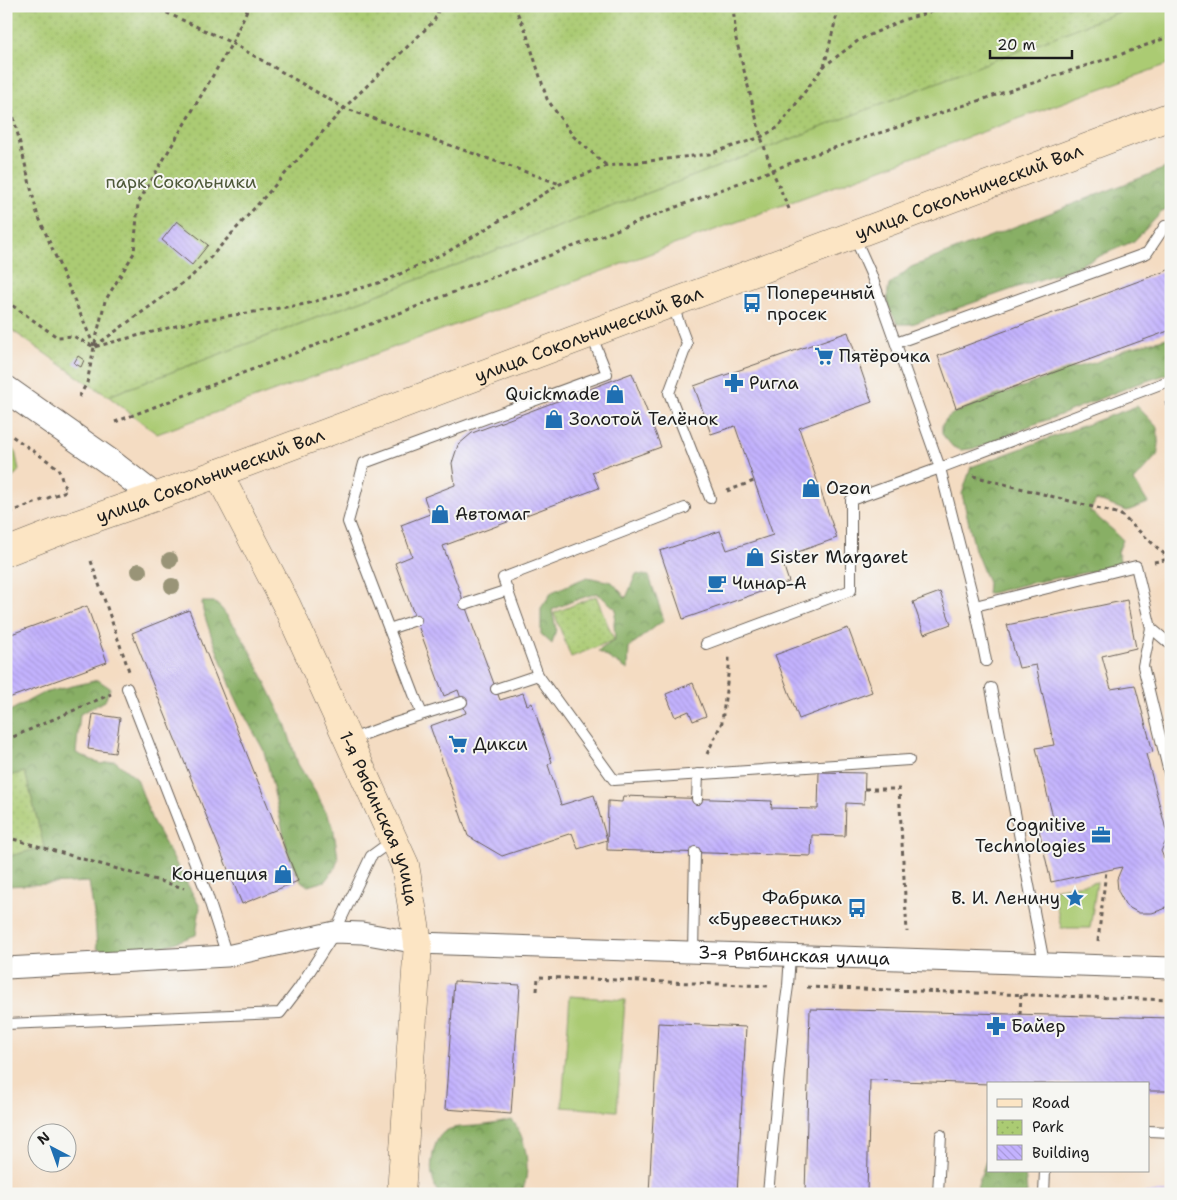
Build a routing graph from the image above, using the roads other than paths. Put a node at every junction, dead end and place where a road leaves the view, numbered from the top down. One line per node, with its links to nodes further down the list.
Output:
1 (1171, 116): 3 (main road, улица Сокольнический Вал)
2 (1171, 224): 6 (lane)
3 (854, 235): 4 (main road, улица Сокольнический Вал); 6 (lane)
4 (671, 303): 5 (main road, улица Сокольнический Вал); 12 (lane)
5 (591, 333): 10 (main road, улица Сокольнический Вал); 20 (lane)
6 (896, 343): 9 (lane)
7 (1167, 382): 9 (lane)
8 (6, 389): 11 (street)
9 (940, 468): 17 (lane); 21 (lane)
10 (218, 473): 11 (main road, улица Сокольнический Вал); 30 (main road, 1-я Рыбинская улица)
11 (155, 496): 14 (main road, улица Сокольнический Вал)
12 (710, 498)
13 (685, 508): 15 (lane)
14 (6, 552)
15 (508, 590): 16 (lane); 24 (lane)
16 (465, 604)
17 (976, 606): 19 (lane); 23 (lane)
18 (416, 620): 20 (lane)
19 (1151, 628): 22 (lane); 33 (lane)
20 (389, 629): 29 (lane)
21 (706, 644)
22 (1171, 645)
23 (986, 661)
24 (538, 675): 27 (lane); 32 (lane)
25 (127, 688): 41 (lane)
26 (991, 688): 42 (lane)
27 (496, 689)
28 (462, 702): 29 (lane)
29 (422, 714): 30 (lane)
30 (348, 740): 35 (main road, 1-я Рыбинская улица)
31 (909, 760): 32 (lane)
32 (698, 774): 34 (lane)
33 (1171, 781)
34 (697, 798)
35 (394, 839): 37 (lane); 38 (main road, 1-я Рыбинская улица)
36 (696, 852): 39 (lane)
37 (335, 932): 38 (street, 3-я Рыбинская улица); 41 (street, 3-я Рыбинская улица); 45 (lane)
38 (418, 943): 39 (street, 3-я Рыбинская улица); 50 (main road, 1-я Рыбинская улица)
39 (693, 952): 40 (street, 3-я Рыбинская улица)
40 (790, 955): 42 (street, 3-я Рыбинская улица); 51 (lane)
41 (227, 956): 43 (street, 3-я Рыбинская улица)
42 (1044, 963): 44 (street, 3-я Рыбинская улица)
43 (6, 968)
44 (1171, 968)
45 (6, 1024)
46 (1150, 1132): 47 (lane)
47 (1171, 1132)
48 (940, 1135): 52 (lane)
49 (1046, 1172): 53 (lane)
50 (401, 1194)
51 (768, 1194)
52 (938, 1194)
53 (1044, 1194)

